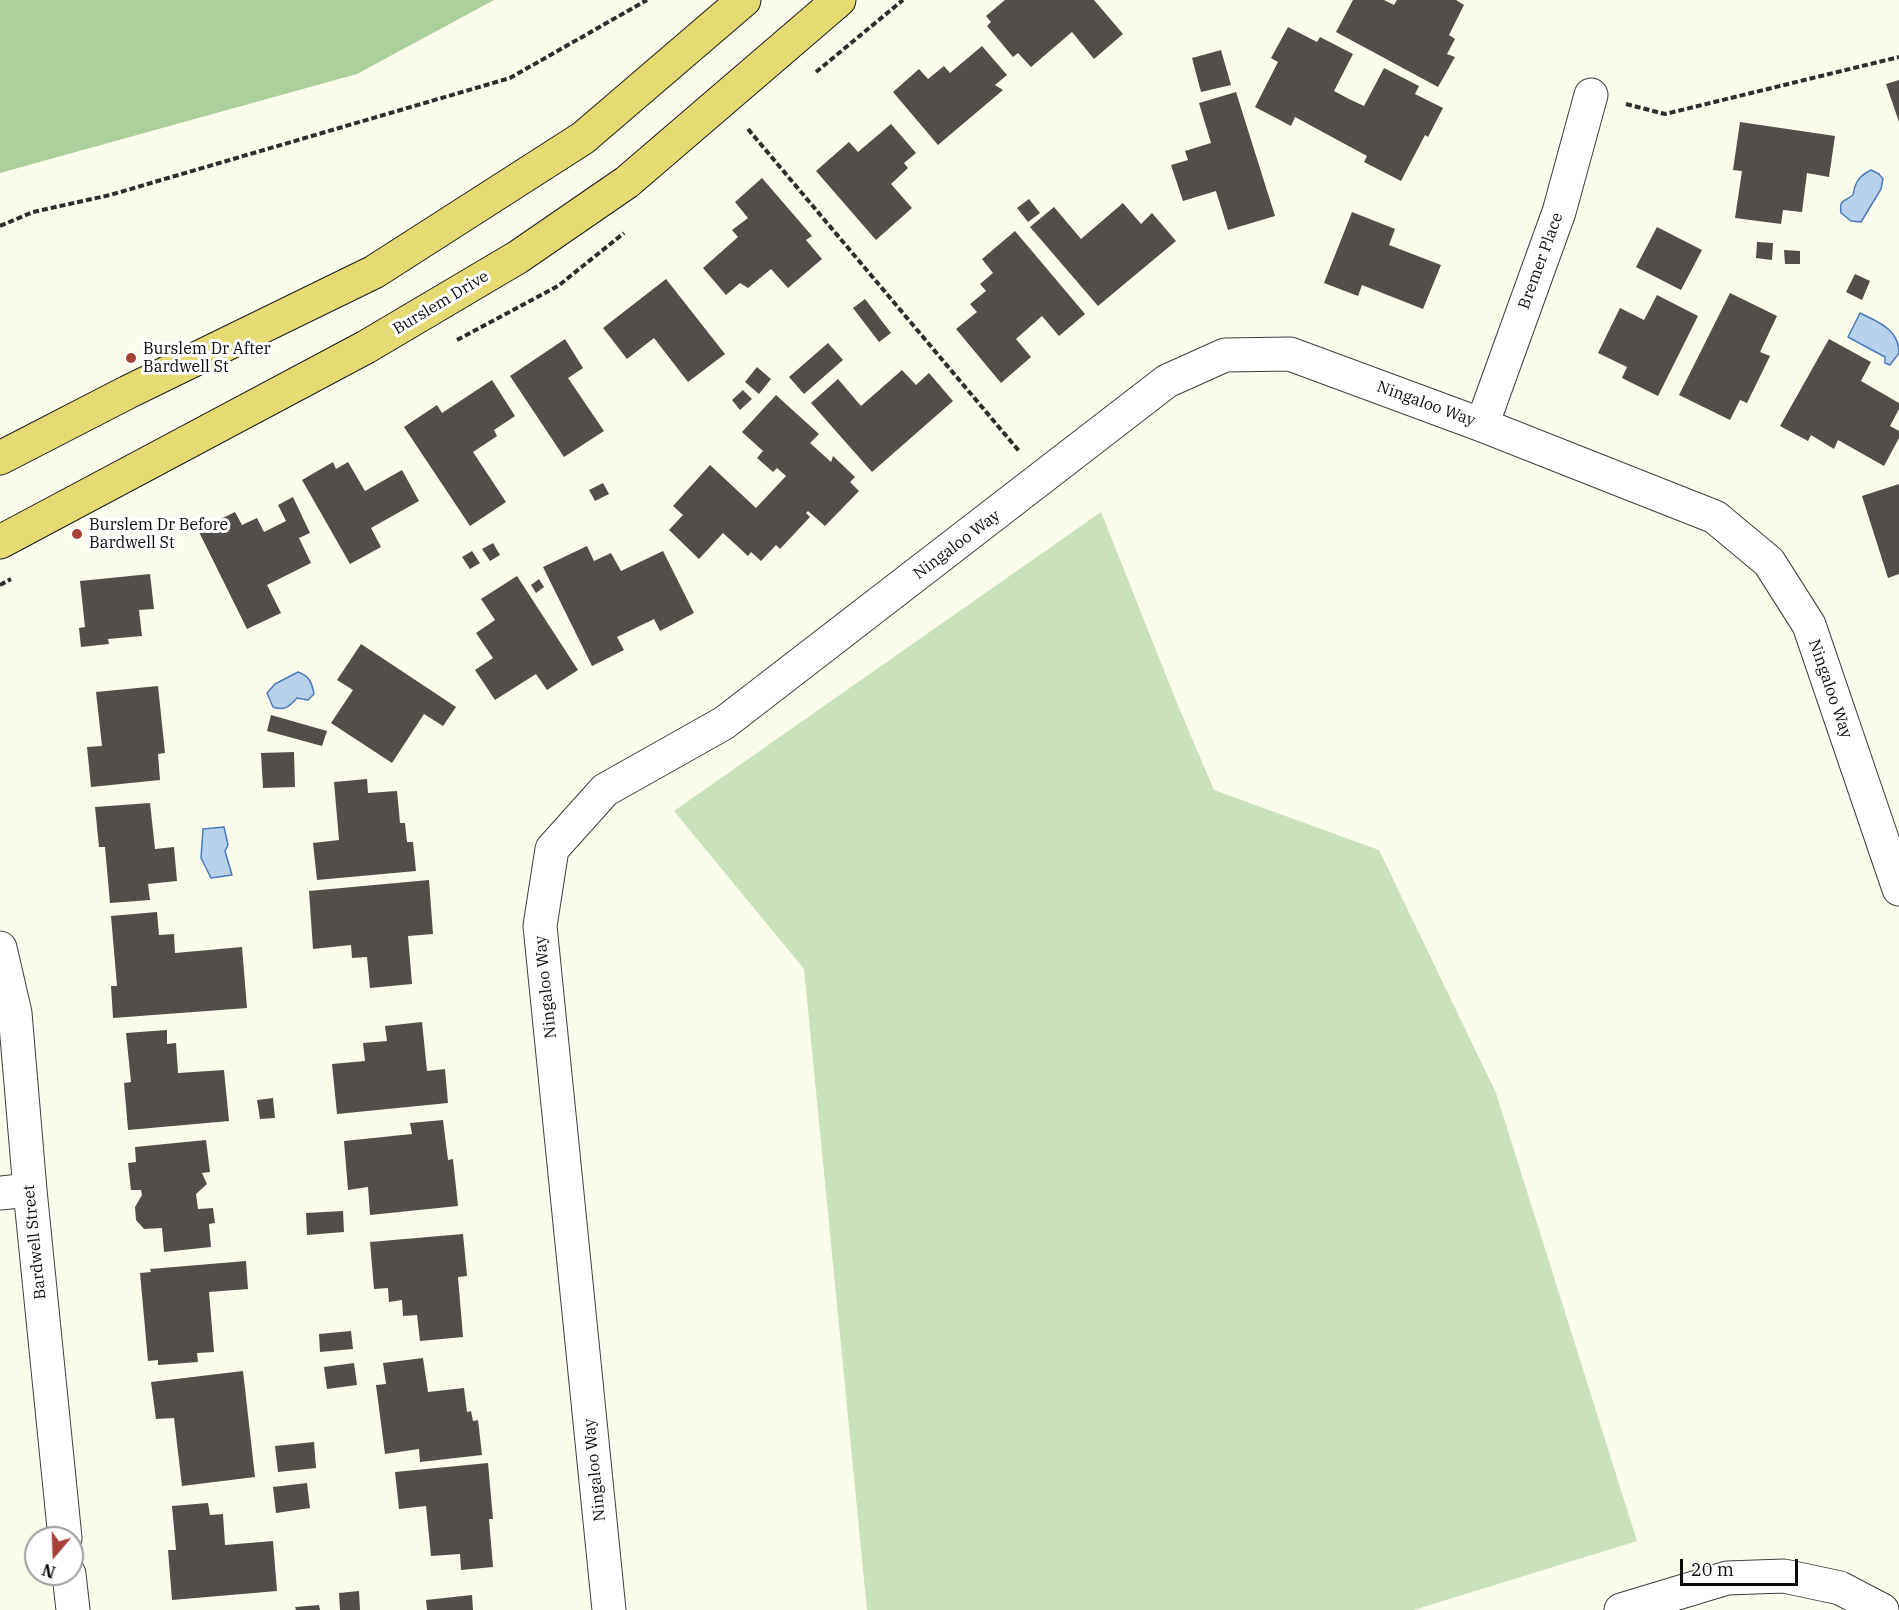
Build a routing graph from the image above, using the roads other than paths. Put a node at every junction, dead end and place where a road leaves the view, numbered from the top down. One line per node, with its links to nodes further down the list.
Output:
1 (744, 0): 5 (main road)
2 (839, 0): 6 (main road, Burslem Drive)
3 (1591, 95): 4 (street, Bremer Place)
4 (1482, 425): 7 (street, Ningaloo Way); 13 (street, Ningaloo Way)
5 (0, 458)
6 (0, 542)
7 (1899, 890)
8 (0, 948): 9 (street, Bardwell Street)
9 (15, 1191): 10 (street, Bardwell Street)
10 (63, 1526)
11 (70, 1586): 12 (street)
12 (73, 1610)
13 (609, 1610)
14 (1621, 1610): 15 (street)
15 (1882, 1610)

